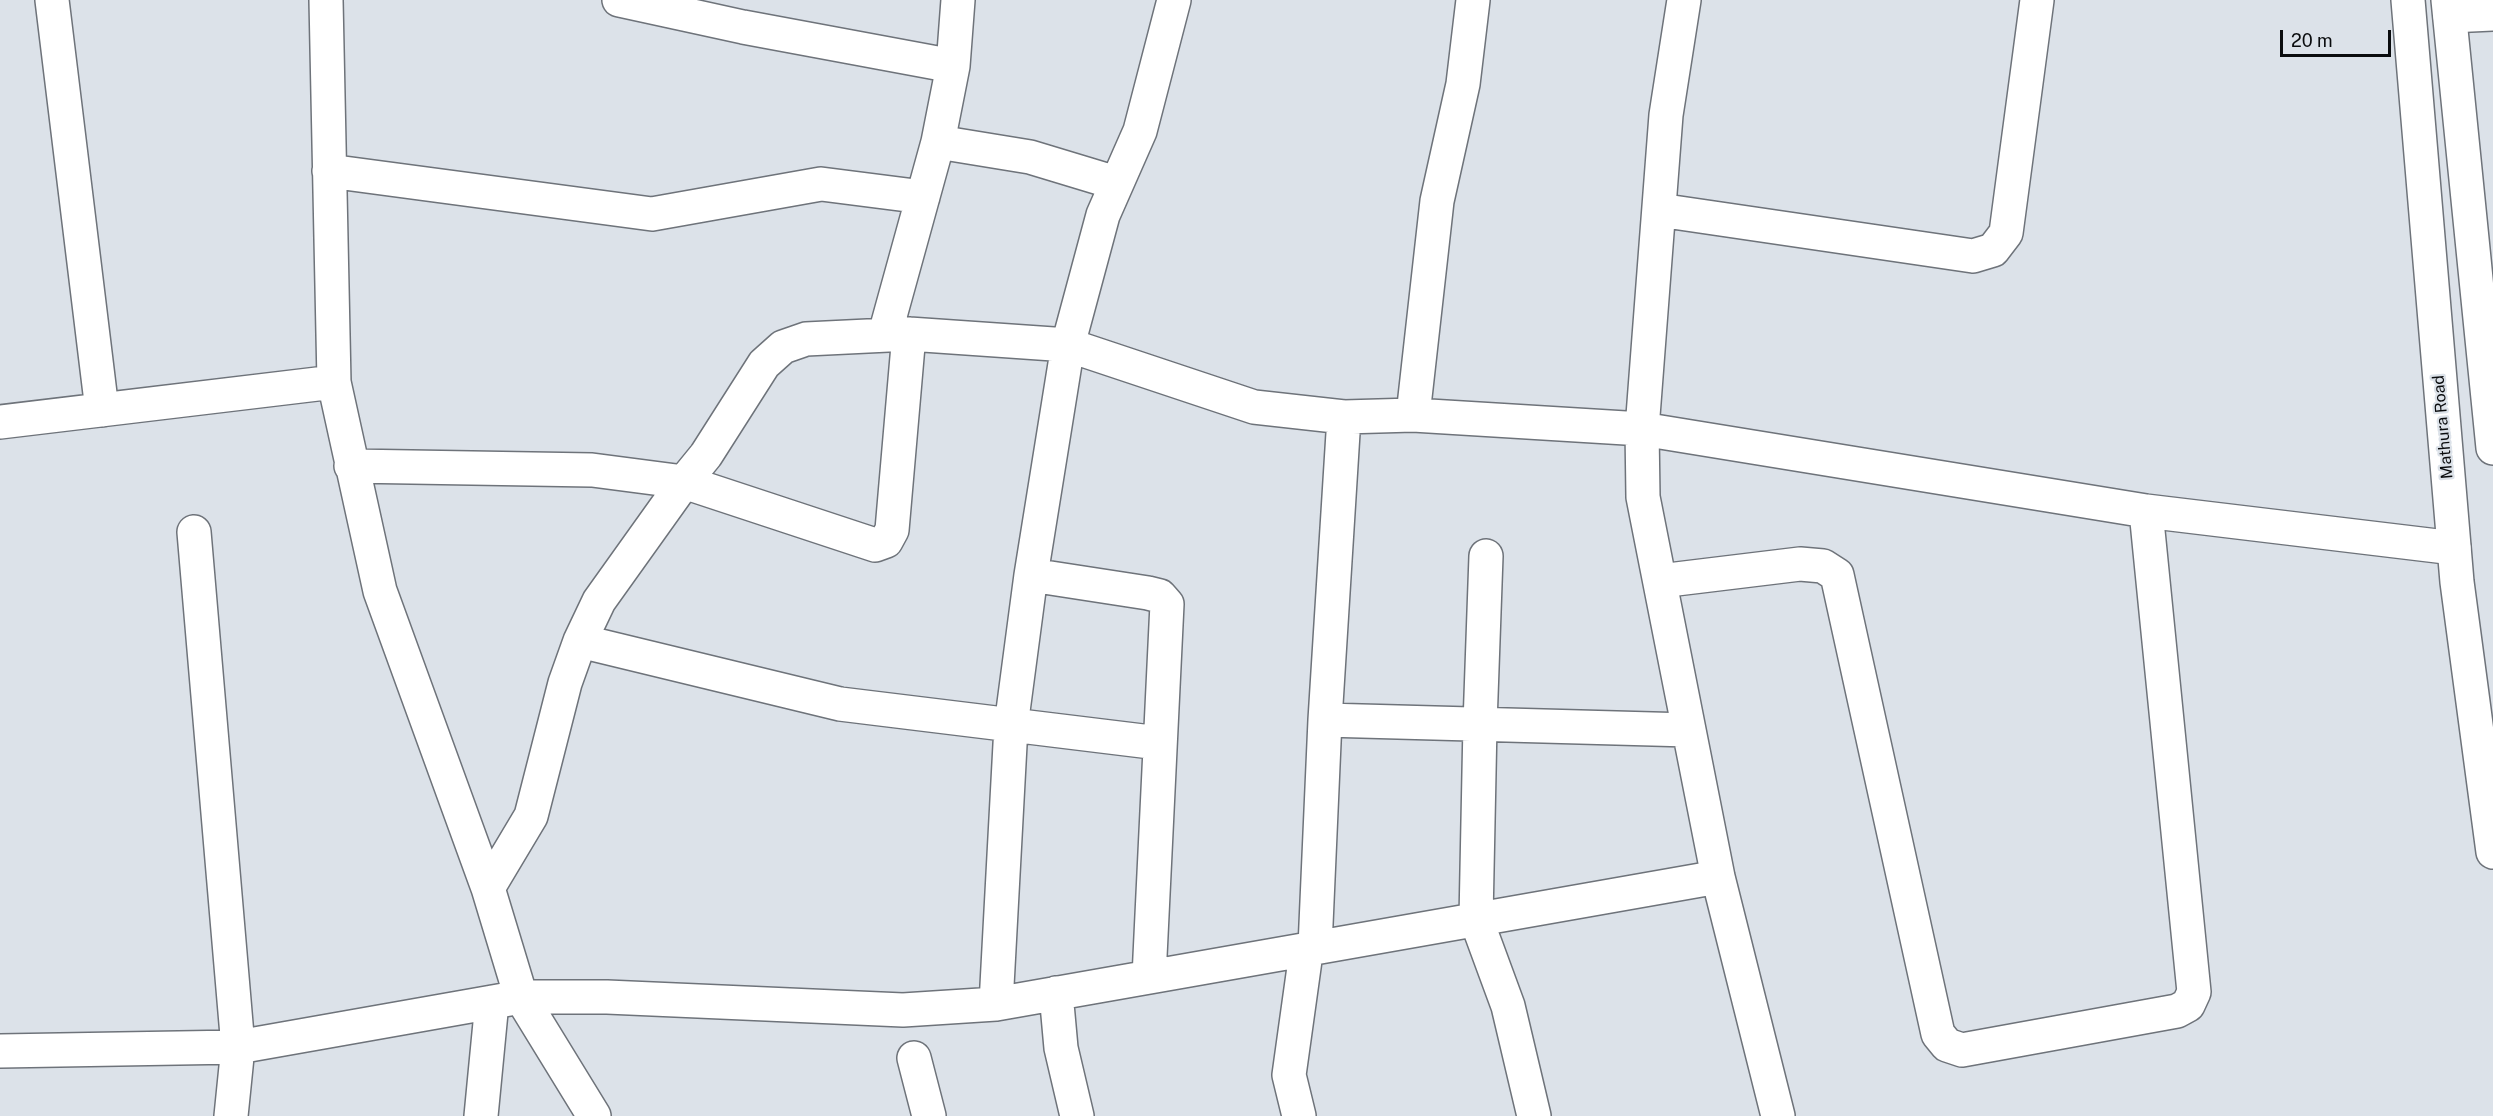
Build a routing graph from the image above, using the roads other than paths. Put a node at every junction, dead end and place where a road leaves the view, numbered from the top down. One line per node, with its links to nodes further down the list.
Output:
1 (52, 0): 21 (street)
2 (326, 0): 14 (street)
3 (620, 0): 12 (street)
4 (957, 0): 12 (street)
5 (1174, 0): 15 (street)
6 (1473, 0): 22 (street)
7 (1684, 0): 17 (street)
8 (2037, 0): 17 (street)
9 (2408, 0): 31 (street, Mathura Road)
10 (2449, 8): 11 (street); 26 (street)
11 (2493, 14)
12 (953, 66): 13 (street)
13 (938, 142): 15 (street); 16 (street)
14 (329, 171): 16 (street); 20 (street)
15 (1116, 183): 19 (street)
16 (923, 197): 18 (street)
17 (1659, 210): 25 (street)
18 (897, 334): 19 (street); 28 (street); 28 (street)
19 (1068, 345): 23 (street); 33 (street)
20 (334, 382): 21 (street); 27 (street)
21 (102, 410): 24 (street)
22 (1413, 415): 23 (street); 25 (street)
23 (1344, 417): 36 (street)
24 (0, 422)
25 (1642, 429): 29 (street); 34 (street)
26 (2493, 448)
27 (351, 466): 28 (street); 43 (street)
28 (684, 482): 35 (street)
29 (2146, 512): 31 (street); 34 (street)
30 (194, 532): 50 (street)
31 (2454, 548): 41 (street, Mathura Road)
32 (1486, 556): 37 (street)
33 (1030, 575): 38 (street); 40 (street)
34 (1660, 581): 39 (street)
35 (580, 641): 38 (street); 43 (street)
36 (1325, 720): 37 (street); 45 (street)
37 (1480, 724): 39 (street); 44 (street)
38 (1011, 726): 40 (street); 49 (street)
39 (1689, 730): 42 (street)
40 (1159, 743): 46 (street)
41 (2493, 852)
42 (1718, 877): 44 (street); 60 (street)
43 (488, 888): 48 (street)
44 (1476, 919): 45 (street); 59 (street)
45 (1315, 947): 46 (street); 58 (street)
46 (1149, 976): 47 (street)
47 (1056, 993): 49 (street); 57 (street)
48 (507, 1000): 49 (street); 50 (street); 54 (street); 55 (street)
49 (996, 1004)
50 (238, 1047): 51 (street); 53 (street)
51 (0, 1051)
52 (914, 1058): 56 (street)
53 (231, 1116)
54 (481, 1116)
55 (594, 1116)
56 (929, 1116)
57 (1077, 1116)
58 (1299, 1116)
59 (1534, 1116)
60 (1778, 1116)

